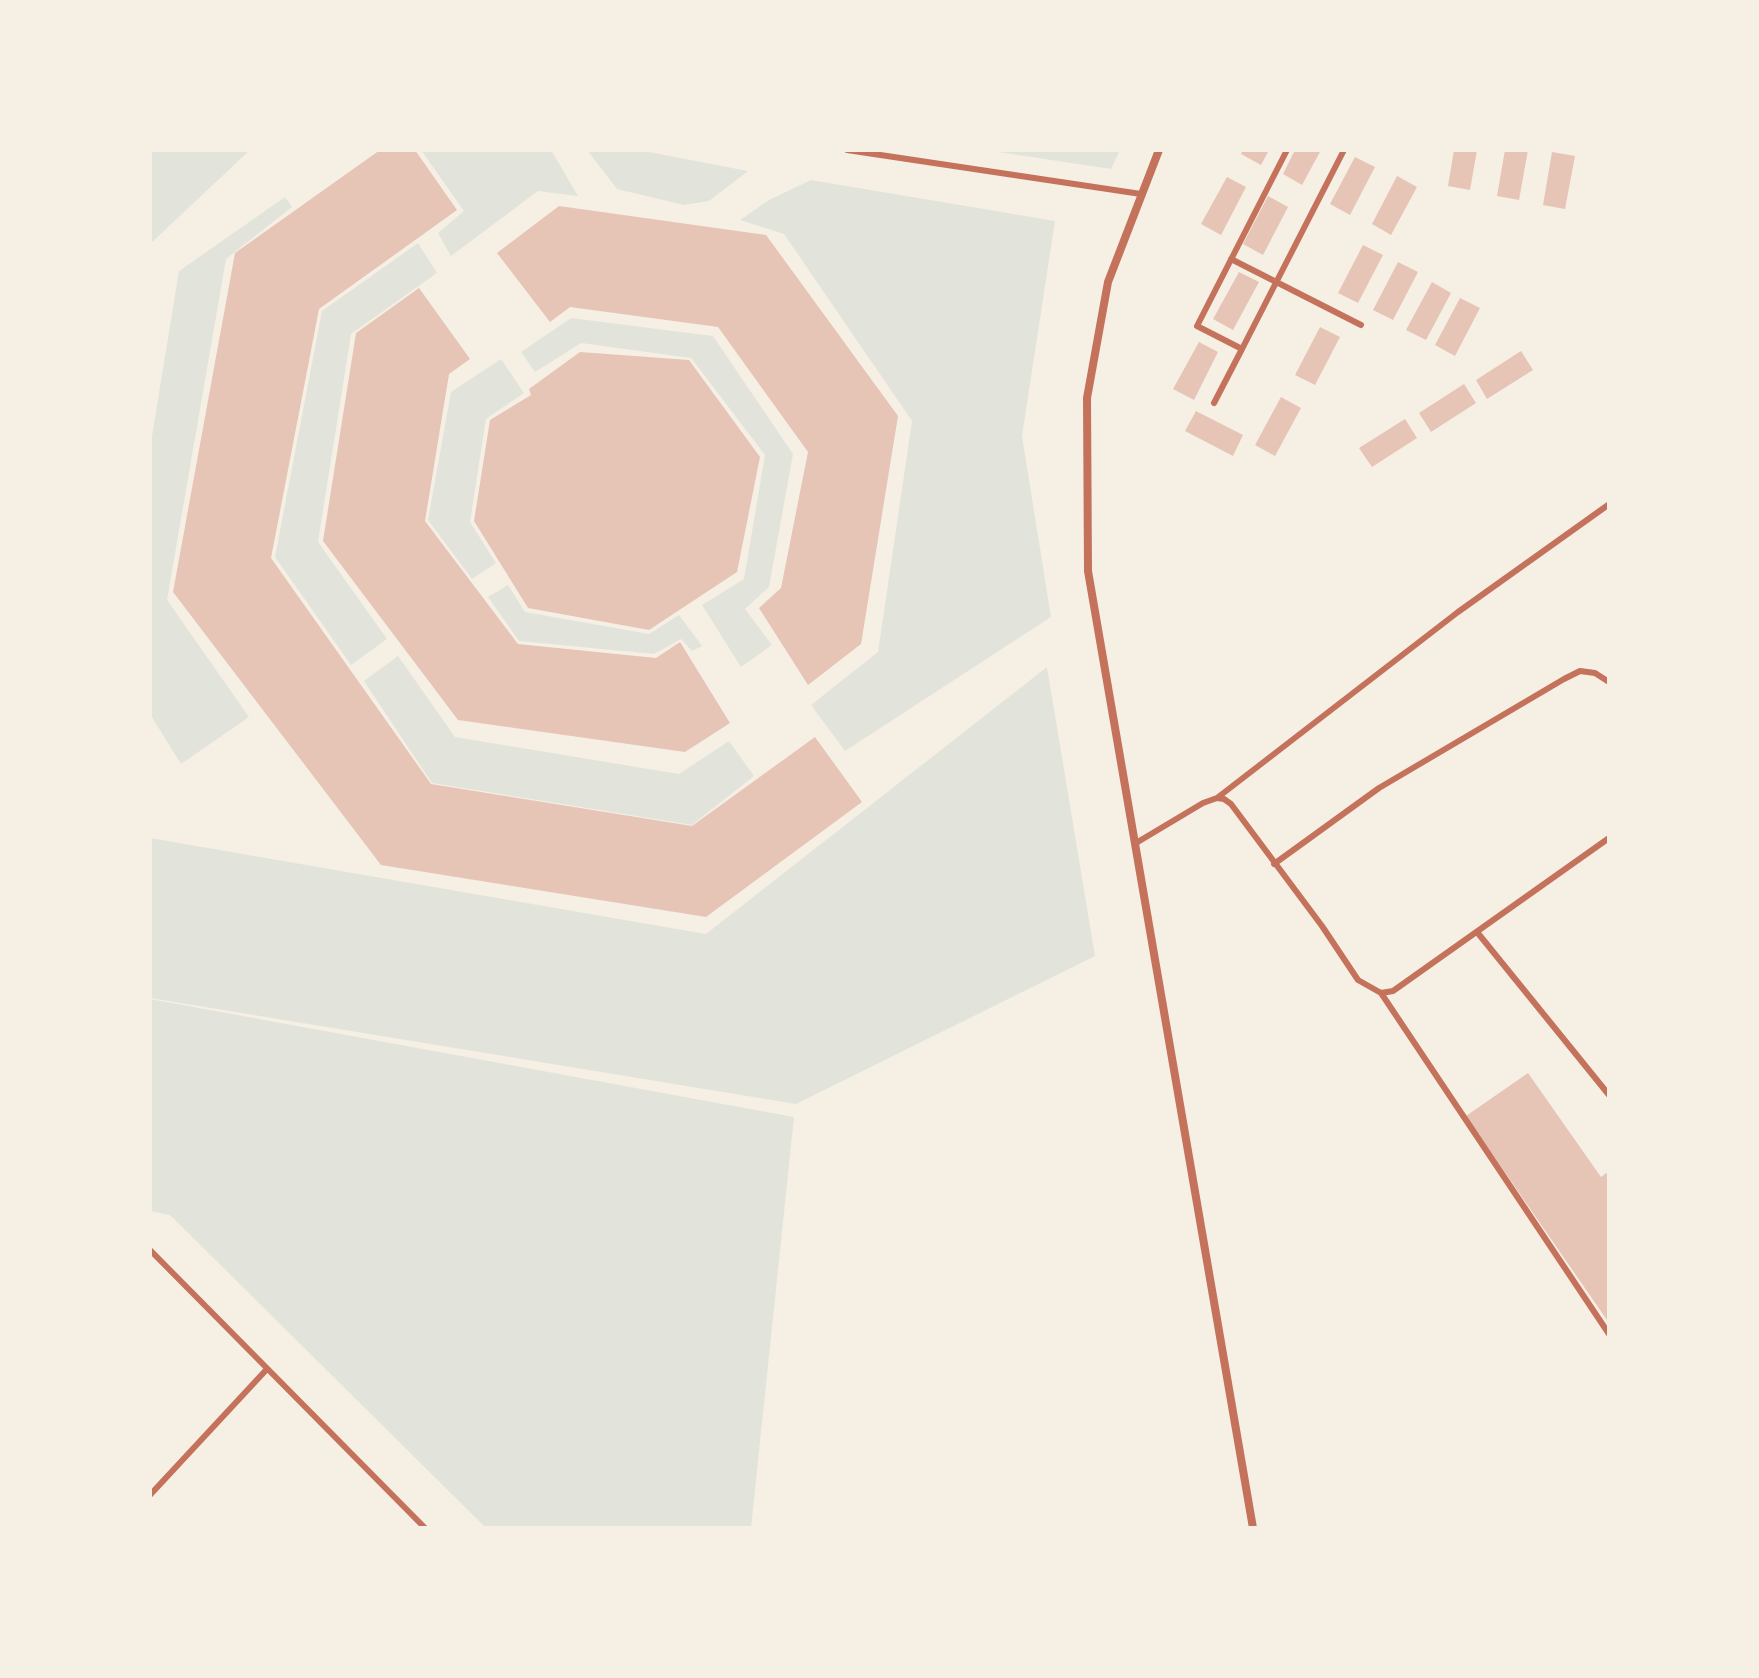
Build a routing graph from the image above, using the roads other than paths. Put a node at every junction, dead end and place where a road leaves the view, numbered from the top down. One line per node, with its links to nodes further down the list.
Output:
1 (847, 150): 5 (lane)
2 (1159, 150): 5 (street)
3 (1287, 150): 6 (lane)
4 (1344, 150): 7 (lane)
5 (1141, 194): 15 (street)
6 (1231, 259): 7 (lane); 9 (lane)
7 (1276, 282): 8 (lane); 9 (lane)
8 (1361, 325)
9 (1242, 349): 10 (lane)
10 (1214, 403)
11 (1608, 505): 13 (lane)
12 (1609, 682): 16 (lane)
13 (1217, 798): 15 (lane); 16 (lane)
14 (1609, 838): 17 (lane)
15 (1136, 843): 25 (street)
16 (1274, 864): 18 (lane)
17 (1477, 932): 18 (lane); 19 (lane)
18 (1381, 993): 21 (lane)
19 (1609, 1095)
20 (150, 1250): 22 (lane)
21 (1609, 1334)
22 (267, 1369): 23 (lane); 24 (lane)
23 (150, 1495)
24 (425, 1528)
25 (1253, 1528)

